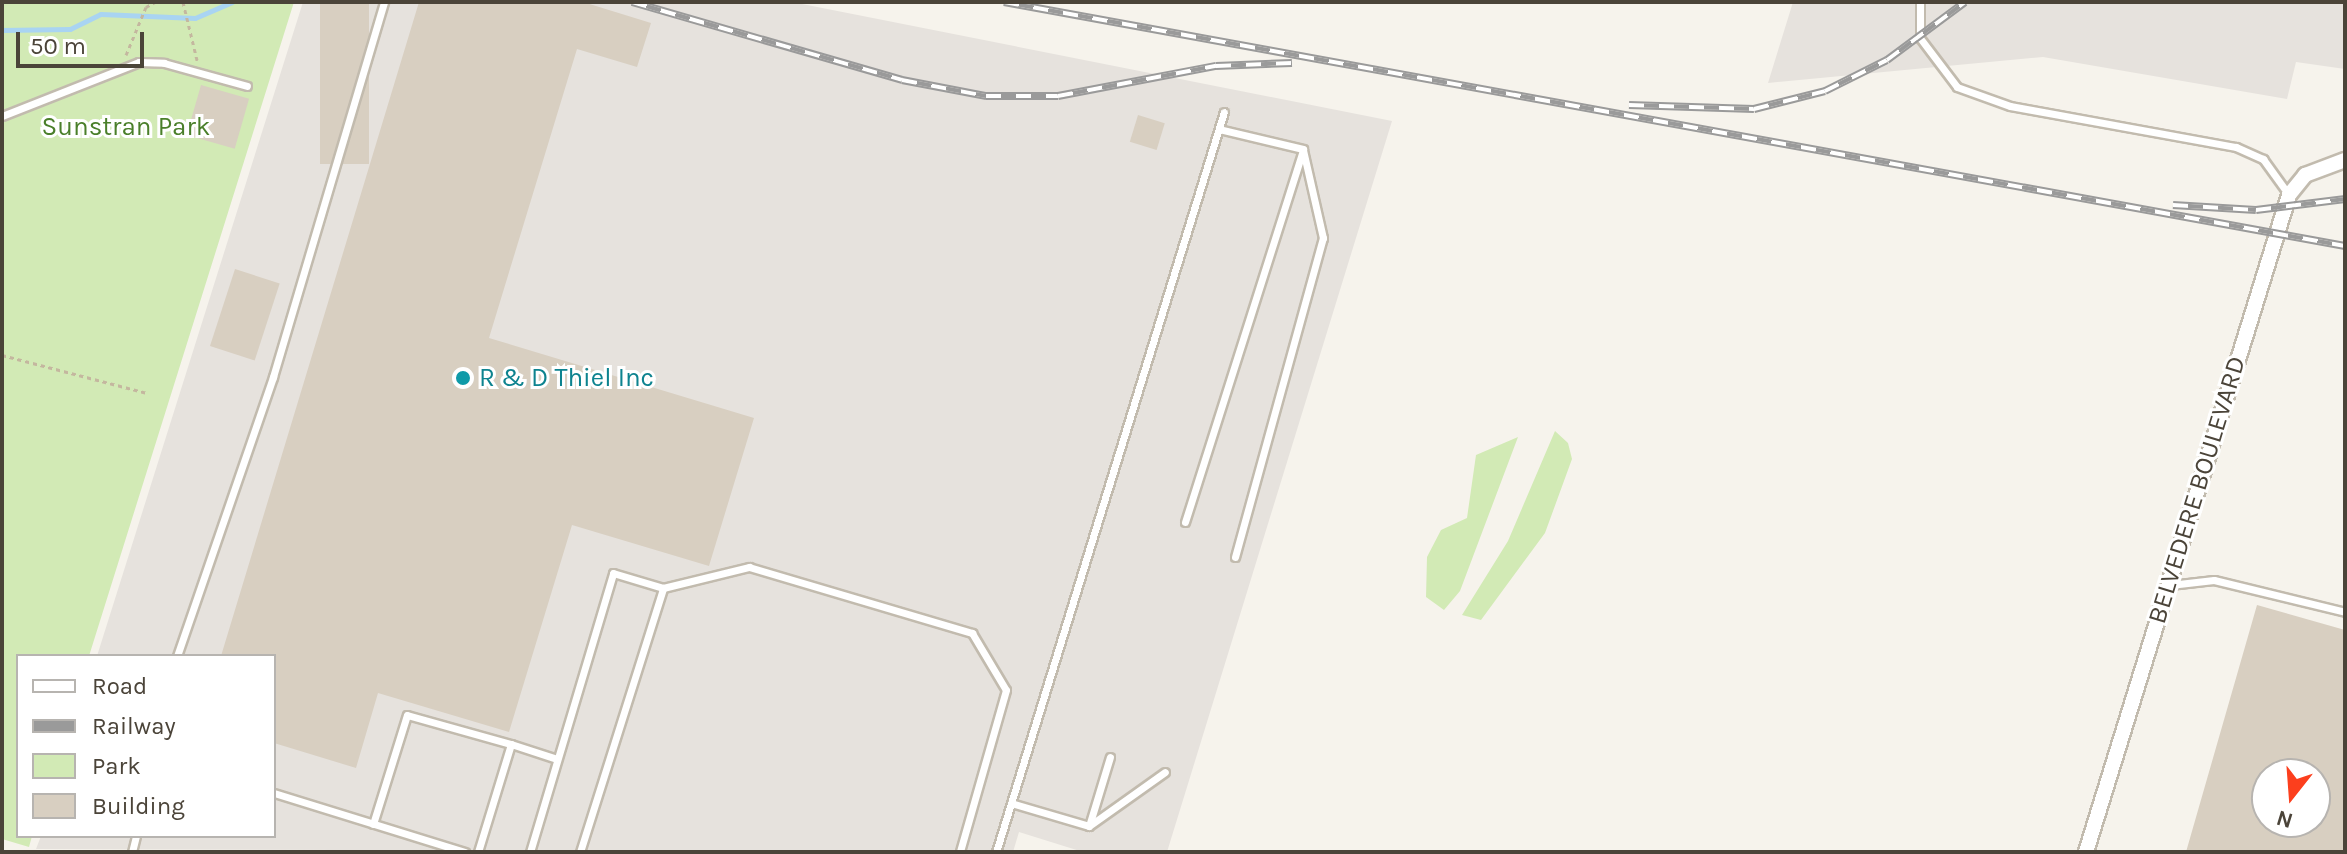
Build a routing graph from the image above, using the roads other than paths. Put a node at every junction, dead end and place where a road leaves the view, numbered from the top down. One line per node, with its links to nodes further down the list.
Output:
1 (384, 2): 15 (lane)
2 (1920, 2): 9 (lane)
3 (247, 86): 5 (lane)
4 (1224, 112): 6 (lane)
5 (2, 116)
6 (1219, 129): 7 (lane); 21 (lane)
7 (1303, 149): 10 (lane); 11 (lane)
8 (2345, 160): 9 (street)
9 (2289, 195): 12 (street, BELVEDERE BOULEVARD)
10 (1185, 522)
11 (1235, 557)
12 (2168, 586): 14 (lane); 30 (street, BELVEDERE BOULEVARD)
13 (663, 588): 18 (lane); 27 (lane); 28 (lane)
14 (2345, 612)
15 (178, 654)
16 (511, 744): 18 (lane); 22 (lane); 25 (lane)
17 (1110, 757): 23 (lane)
18 (557, 759): 26 (lane)
19 (1165, 772): 23 (lane)
20 (276, 794): 22 (lane)
21 (1011, 803): 23 (lane); 29 (lane)
22 (373, 824): 24 (lane)
23 (1089, 826)
24 (465, 852)
25 (478, 852)
26 (530, 852)
27 (580, 852)
28 (960, 852)
29 (996, 852)
30 (2086, 852)

